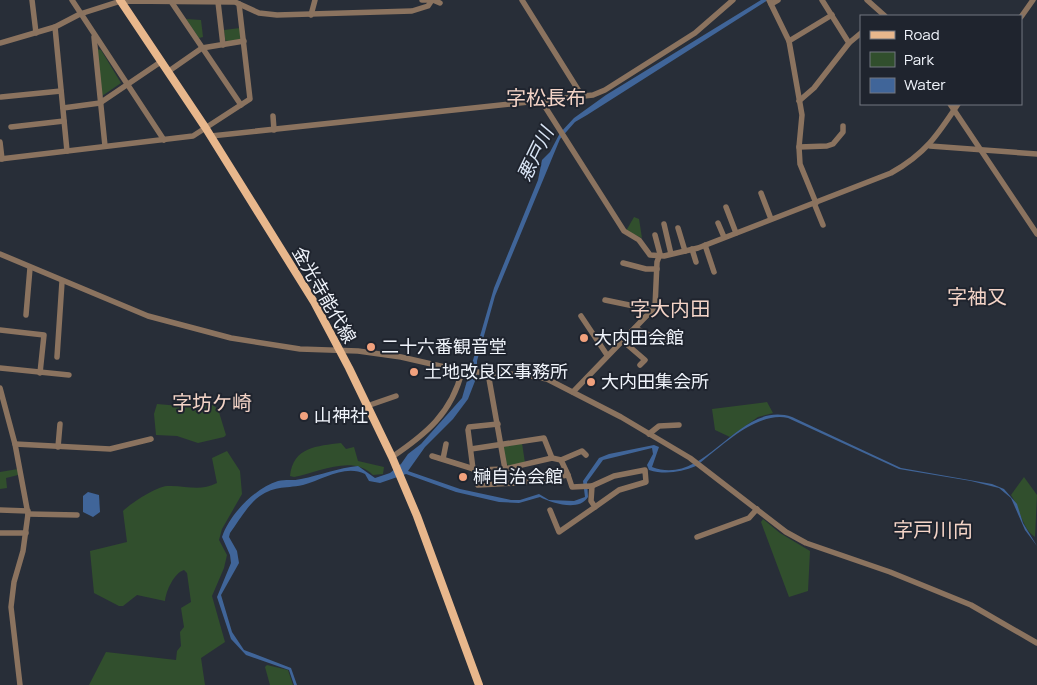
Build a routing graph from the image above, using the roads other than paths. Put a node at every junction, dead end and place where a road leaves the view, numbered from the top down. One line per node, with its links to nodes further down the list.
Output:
1 (32, 0): 24 (street)
2 (72, 0): 18 (street)
3 (315, 0): 19 (street)
4 (422, 0): 5 (street)
5 (432, 0): 16 (street); 19 (street)
6 (522, 0): 37 (street)
7 (733, 0): 37 (street)
8 (778, 0): 15 (street)
9 (822, 0): 20 (street)
10 (867, 0): 21 (street)
11 (1033, 0): 22 (street)
12 (120, 1): 13 (street); 18 (street); 33 (main road, 金光寺能代線)
13 (170, 1): 14 (street); 32 (street)
14 (218, 2): 17 (street); 31 (street)
15 (770, 2): 27 (street)
16 (440, 3)
17 (240, 4): 19 (street); 28 (street)
18 (80, 14): 23 (street); 26 (street)
19 (311, 15)
20 (832, 15): 27 (street); 29 (street)
21 (883, 15)
22 (1022, 16)
23 (55, 28): 24 (street); 36 (street)
24 (36, 33): 30 (street)
25 (860, 34): 29 (street)
26 (94, 35): 35 (street); 41 (street)
27 (789, 41): 39 (street)
28 (244, 42): 31 (street); 42 (street)
29 (849, 42): 39 (street)
30 (0, 43)
31 (223, 44): 32 (street)
32 (202, 48): 34 (street); 42 (street)
33 (162, 61): 34 (main road, 金光寺能代線); 35 (street)
34 (169, 70): 51 (main road, 金光寺能代線)
35 (126, 84): 41 (street); 54 (street)
36 (61, 91): 38 (street); 45 (street)
37 (582, 96): 40 (street)
38 (1, 97)
39 (799, 101): 58 (street)
40 (542, 102): 52 (street); 80 (street)
41 (100, 103): 45 (street); 56 (street)
42 (241, 105): 51 (street)
43 (951, 105): 46 (street)
44 (957, 105): 46 (street)
45 (63, 108): 48 (street)
46 (954, 110): 57 (street); 59 (street)
47 (272, 116): 52 (street)
48 (64, 121): 50 (street); 60 (street)
49 (843, 126): 58 (street)
50 (11, 127)
51 (205, 127): 53 (main road, 金光寺能代線); 54 (street)
52 (274, 130): 53 (street)
53 (211, 136): 95 (main road, 金光寺能代線)
54 (164, 140): 56 (street)
55 (0, 142): 62 (street)
56 (105, 146): 60 (street)
57 (930, 146): 59 (street); 64 (street)
58 (798, 147): 64 (street)
59 (981, 150): 61 (street); 72 (street)
60 (67, 151): 62 (street)
61 (1037, 154)
62 (1, 159)
63 (760, 193): 66 (street)
64 (815, 203): 66 (street); 69 (street)
65 (726, 207): 71 (street)
66 (771, 219): 71 (street)
67 (718, 223): 74 (street)
68 (664, 224): 79 (street)
69 (823, 225)
70 (678, 228): 77 (street)
71 (736, 233): 74 (street)
72 (1037, 234)
73 (655, 235): 80 (street)
74 (724, 237): 75 (street)
75 (705, 245): 76 (street); 85 (street)
76 (692, 249): 77 (street); 81 (street)
77 (685, 251): 79 (street)
78 (0, 254): 83 (street)
79 (671, 254): 80 (street)
80 (660, 256): 84 (street)
81 (696, 262)
82 (623, 263): 84 (street)
83 (30, 268): 86 (street); 89 (street)
84 (657, 268): 88 (street)
85 (714, 272)
86 (62, 282): 95 (street); 97 (street)
87 (605, 300): 88 (street)
88 (653, 310): 91 (street)
89 (26, 315)
90 (581, 316): 96 (street)
91 (635, 328): 93 (street); 94 (street)
92 (0, 330): 101 (street)
93 (623, 341): 96 (street); 98 (street)
94 (663, 342)
95 (340, 352): 100 (street); 107 (main road, 金光寺能代線)
96 (607, 355): 105 (street)
97 (57, 357)
98 (640, 365)
99 (0, 368): 101 (street)
100 (462, 371): 102 (street); 123 (street)
101 (40, 372): 103 (street)
102 (488, 373): 105 (street); 109 (street)
103 (69, 376)
104 (0, 388): 113 (street)
105 (573, 392): 111 (street)
106 (396, 396): 107 (street)
107 (367, 406): 123 (main road, 金光寺能代線)
108 (60, 424): 116 (street)
109 (498, 424): 115 (street); 117 (street)
110 (679, 424): 111 (street)
111 (649, 434): 130 (street)
112 (151, 439): 116 (street)
113 (15, 444): 116 (street); 133 (street)
114 (446, 444): 121 (street)
115 (501, 445): 117 (street); 120 (street); 125 (street)
116 (58, 447)
117 (471, 449): 124 (street)
118 (586, 455): 122 (street)
119 (432, 456): 121 (street)
120 (552, 458): 122 (street); 125 (street)
121 (442, 459): 124 (street)
122 (562, 460): 126 (street)
123 (393, 461): 140 (main road, 金光寺能代線)
124 (473, 469): 125 (street)
125 (505, 469)
126 (568, 475): 127 (street); 128 (street)
127 (478, 485)
128 (587, 486): 129 (street); 129 (street)
129 (595, 507): 132 (street)
130 (756, 509): 137 (street); 138 (street)
131 (0, 510): 133 (street)
132 (550, 510)
133 (28, 513): 134 (street); 136 (street)
134 (77, 515)
135 (0, 532): 136 (street)
136 (26, 533): 139 (street)
137 (697, 537)
138 (1037, 643)
139 (20, 685)
140 (479, 685)

